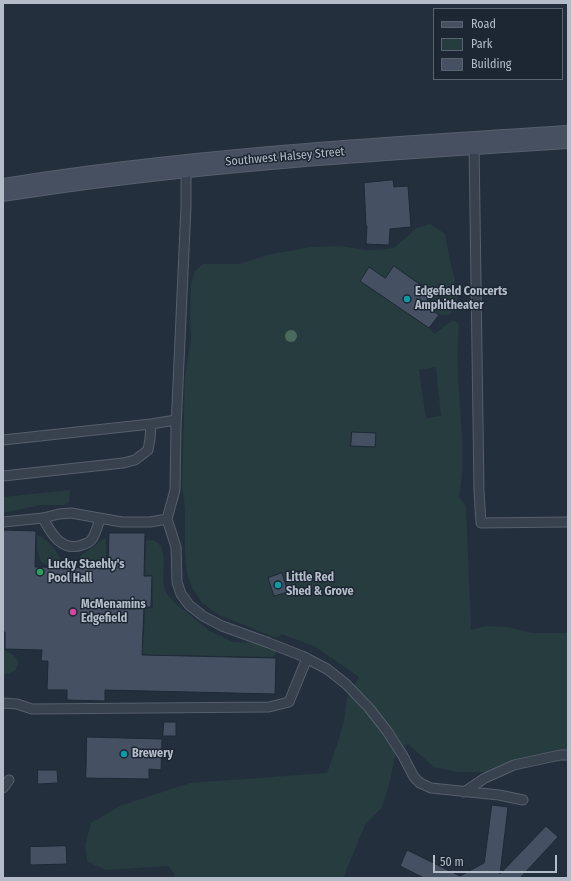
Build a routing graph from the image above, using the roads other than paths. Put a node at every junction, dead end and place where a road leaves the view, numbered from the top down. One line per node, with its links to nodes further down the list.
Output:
1 (568, 137): 2 (street, Southwest Halsey Street)
2 (474, 143): 3 (street, Southwest Halsey Street); 13 (lane)
3 (186, 166): 4 (street, Southwest Halsey Street); 5 (lane)
4 (3, 190)
5 (176, 420): 6 (lane); 11 (lane)
6 (151, 424): 7 (lane); 8 (lane)
7 (3, 440)
8 (3, 476)
9 (43, 518): 10 (lane); 10 (lane); 12 (lane)
10 (100, 518): 11 (lane)
11 (167, 519): 14 (lane)
12 (3, 522)
13 (568, 522)
14 (307, 658): 15 (lane); 19 (lane)
15 (3, 703)
16 (568, 755): 19 (lane)
17 (9, 780): 18 (lane)
18 (3, 788)
19 (464, 792): 20 (lane)
20 (523, 800)

